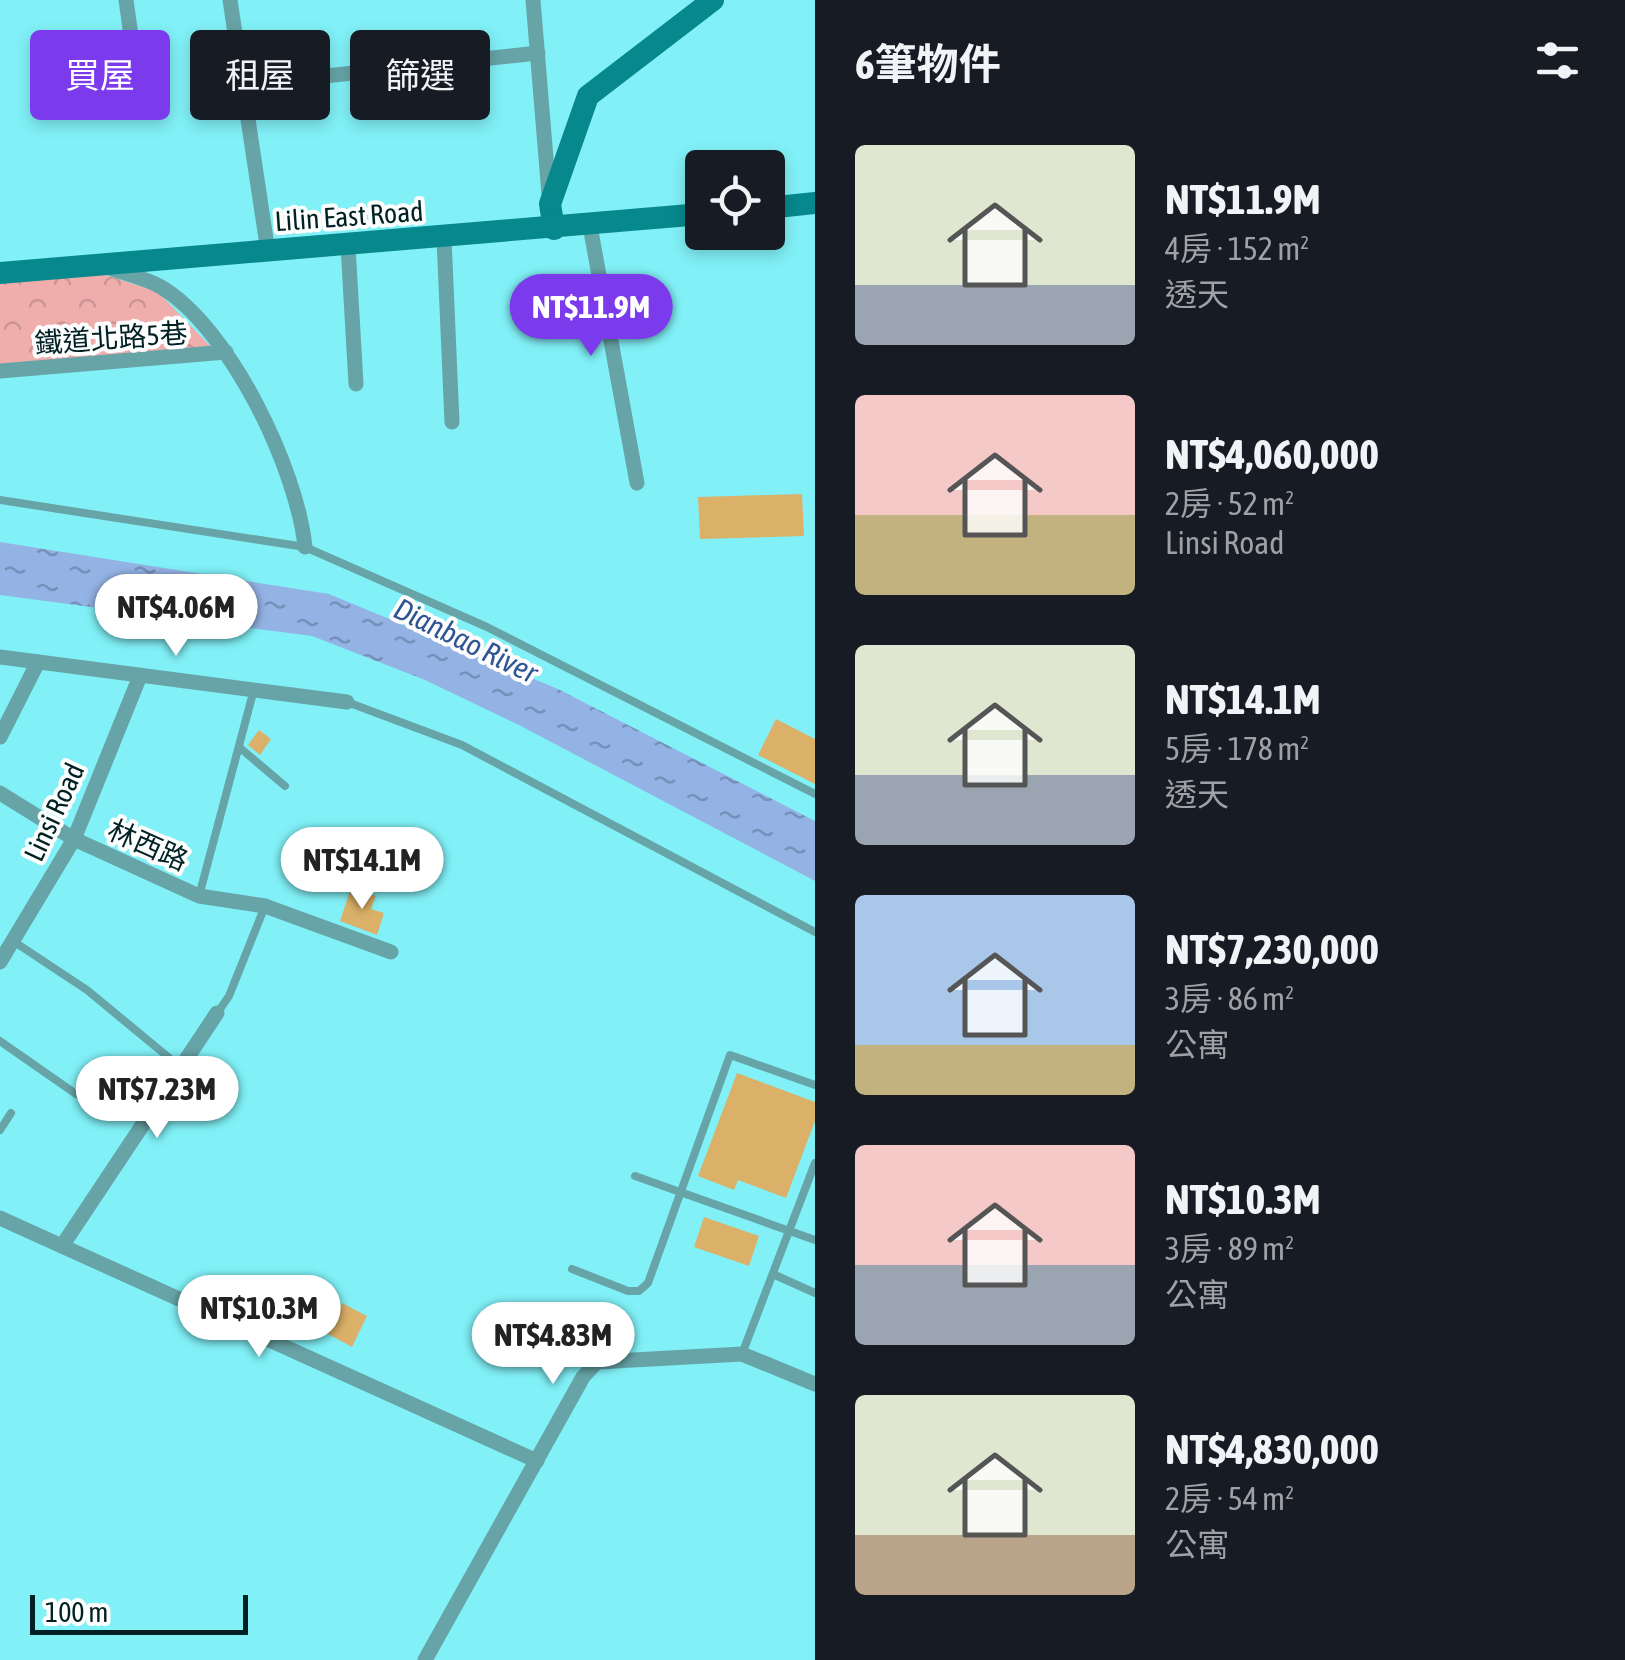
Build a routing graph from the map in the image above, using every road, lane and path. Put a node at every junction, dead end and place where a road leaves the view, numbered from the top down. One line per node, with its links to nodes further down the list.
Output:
1 (126, 0): 5 (street)
2 (230, 0): 6 (street)
3 (534, 0): 7 (street)
4 (713, 0): 11 (street)
5 (130, 30)
6 (235, 30)
7 (538, 53): 8 (street); 11 (street)
8 (330, 75)
9 (248, 120): 18 (street)
10 (815, 203): 12 (street)
11 (550, 204): 15 (street)
12 (785, 206)
13 (685, 216): 14 (street, Lilin East Road)
14 (590, 226): 15 (street, Lilin East Road); 25 (street)
15 (554, 229): 16 (street, Lilin East Road)
16 (444, 238): 17 (street, Lilin East Road); 24 (street)
17 (348, 246): 18 (street, Lilin East Road); 23 (street)
18 (268, 252): 19 (street, Lilin East Road)
19 (96, 263): 20 (street, Lilin East Road); 21 (street)
20 (0, 273)
21 (226, 352): 22 (street, 鐵道北路5巷); 27 (street)
22 (0, 371)
23 (356, 384)
24 (452, 422)
25 (638, 483)
26 (0, 500): 27 (lane)
27 (305, 547): 37 (lane)
28 (0, 657): 29 (street)
29 (38, 662): 30 (street); 33 (street)
30 (140, 676): 31 (street); 38 (street, Linsi Road)
31 (254, 693): 32 (street); 34 (lane, 林西路)
32 (347, 702): 41 (lane)
33 (0, 737)
34 (239, 747): 35 (lane); 39 (lane, 林西路)
35 (285, 786)
36 (0, 793): 38 (street, 林西路)
37 (815, 794)
38 (74, 839): 39 (street, 林西路); 42 (street, Linsi Road)
39 (199, 896): 40 (street)
40 (265, 906): 43 (street); 45 (lane)
41 (815, 932)
42 (13, 941): 44 (street, Linsi Road); 47 (lane)
43 (391, 952)
44 (0, 962)
45 (217, 1013): 47 (street)
46 (0, 1041): 49 (lane)
47 (179, 1066): 58 (street)
48 (815, 1085): 54 (lane)
49 (76, 1094)
50 (10, 1113): 51 (lane)
51 (0, 1130)
52 (815, 1164): 56 (lane)
53 (635, 1176): 54 (lane)
54 (681, 1192): 56 (lane); 59 (lane)
55 (0, 1218): 58 (street)
56 (790, 1232): 57 (lane); 60 (lane)
57 (815, 1240)
58 (62, 1246): 64 (street)
59 (572, 1269)
60 (775, 1274): 61 (lane); 62 (lane)
61 (815, 1293)
62 (742, 1354): 63 (street); 64 (street)
63 (815, 1384)
64 (537, 1462): 65 (street)
65 (425, 1660)

